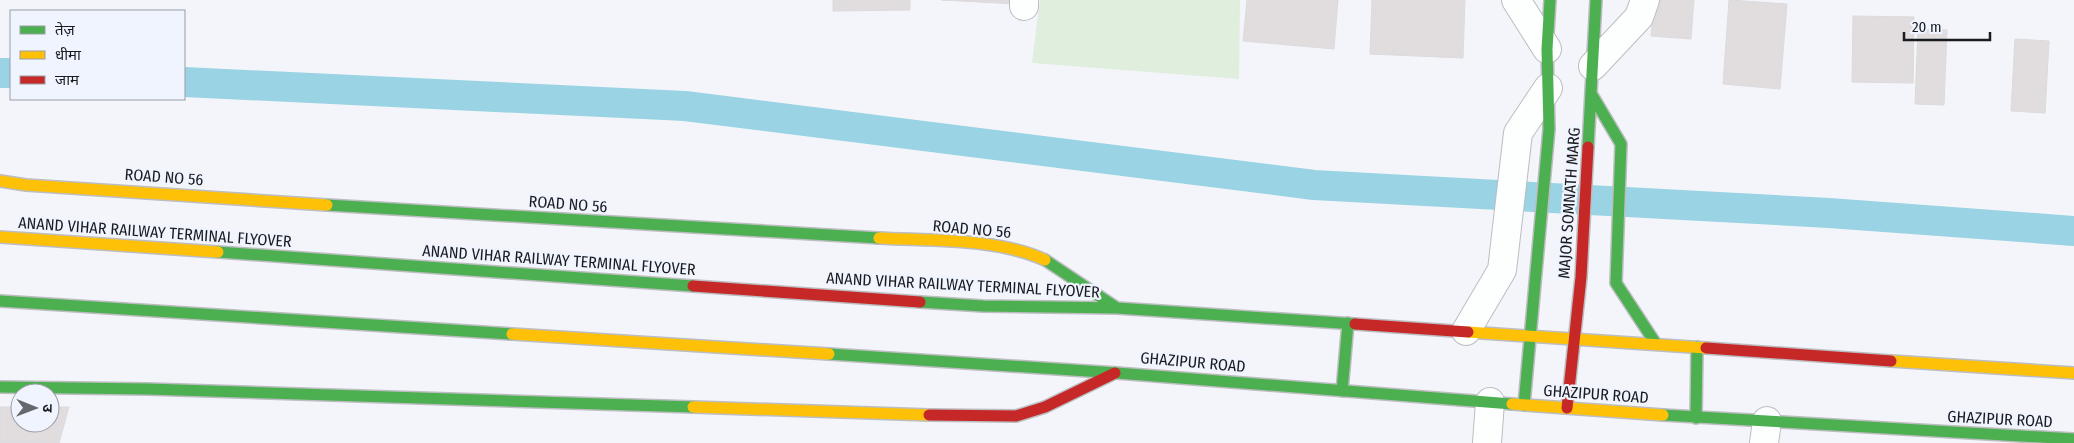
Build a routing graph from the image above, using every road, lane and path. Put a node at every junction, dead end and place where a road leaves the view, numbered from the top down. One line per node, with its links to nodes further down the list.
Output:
1 (1516, 0): 5 (street)
2 (1550, 0): 5 (main road, MAJOR SOMNATH MARG)
3 (1596, 0): 6 (main road, MAJOR SOMNATH MARG)
4 (1645, 0): 6 (street)
5 (1547, 49): 7 (main road, MAJOR SOMNATH MARG)
6 (1593, 66): 8 (main road, MAJOR SOMNATH MARG)
7 (1548, 88): 17 (street); 18 (main road, MAJOR SOMNATH MARG)
8 (1592, 94): 11 (main road, MAJOR SOMNATH MARG); 20 (main road)
9 (0, 181): 14 (main road, ROAD NO 56)
10 (0, 237): 14 (main road, ANAND VIHAR RAILWAY TERMINAL FLYOVER)
11 (1581, 277): 12 (main road); 19 (main road, MAJOR SOMNATH MARG)
12 (1595, 289)
13 (0, 301): 22 (main road)
14 (1117, 308): 16 (main road)
15 (1622, 313): 20 (main road)
16 (1348, 323): 17 (main road); 25 (main road)
17 (1466, 331): 18 (main road)
18 (1530, 336): 19 (main road); 27 (main road, MAJOR SOMNATH MARG)
19 (1574, 340): 20 (main road); 28 (main road, MAJOR SOMNATH MARG)
20 (1656, 344): 21 (main road)
21 (1696, 347): 23 (main road); 29 (main road)
22 (1117, 373): 24 (main road); 25 (main road, GHAZIPUR ROAD)
23 (2074, 373)
24 (0, 387)
25 (1342, 391): 26 (main road, GHAZIPUR ROAD)
26 (1490, 402): 27 (main road, GHAZIPUR ROAD); 32 (street)
27 (1524, 405): 28 (main road, GHAZIPUR ROAD)
28 (1567, 408): 29 (main road, GHAZIPUR ROAD)
29 (1696, 418): 30 (main road, GHAZIPUR ROAD)
30 (1766, 432): 31 (main road, GHAZIPUR ROAD)
31 (2074, 439)
32 (1487, 443)

